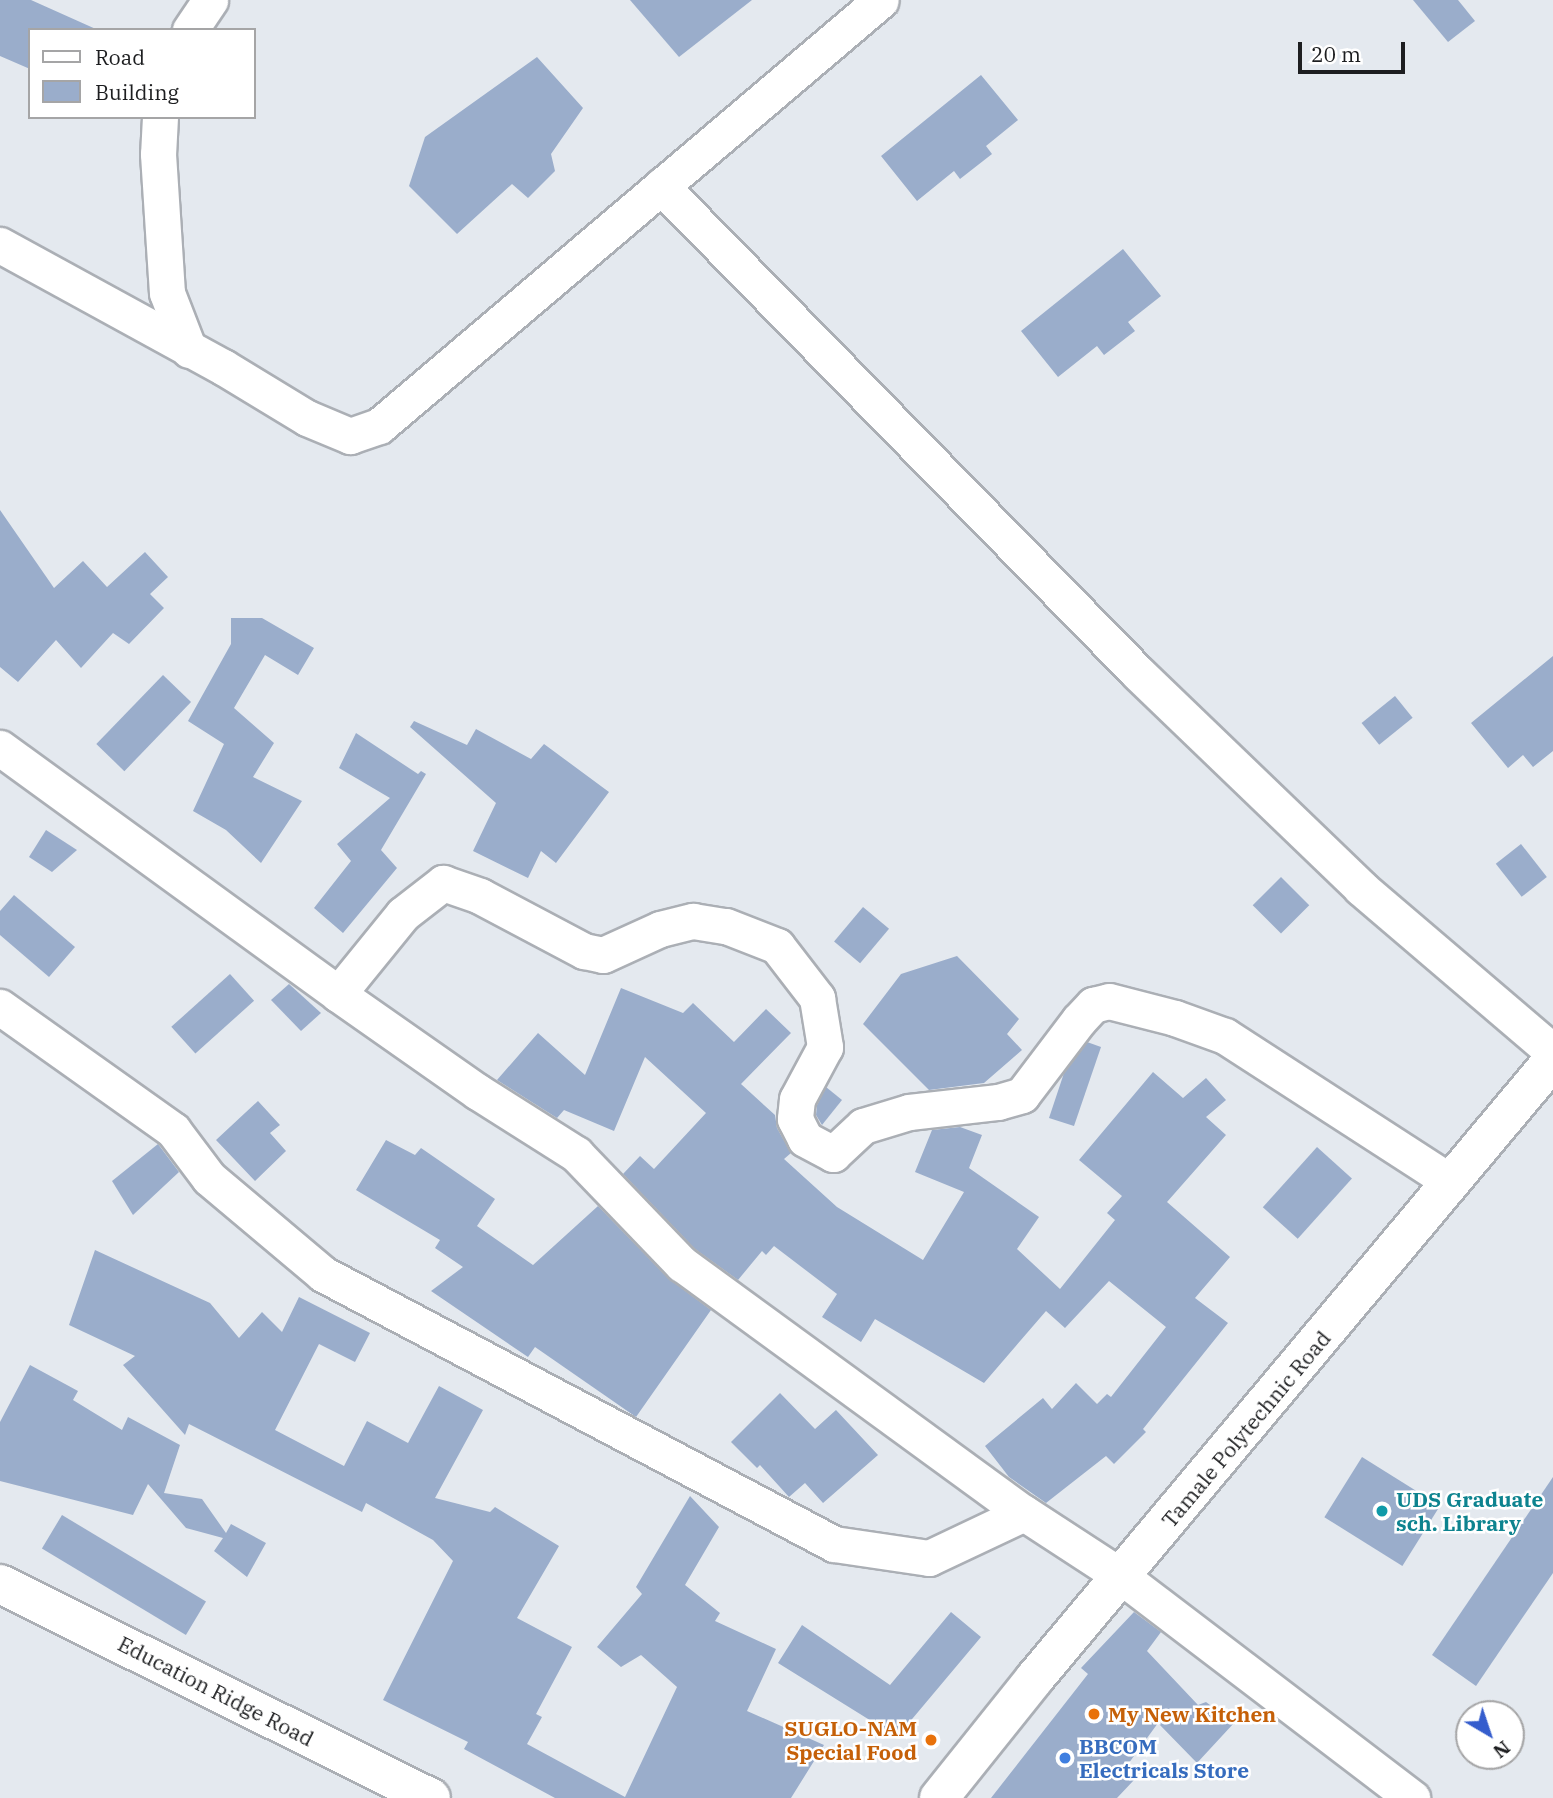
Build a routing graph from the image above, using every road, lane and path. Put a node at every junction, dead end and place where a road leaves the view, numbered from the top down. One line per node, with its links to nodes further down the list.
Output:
1 (210, 0): 3 (street)
2 (881, 0): 5 (street)
3 (191, 28)
4 (160, 119): 7 (street)
5 (661, 186): 7 (street); 11 (street)
6 (0, 245): 7 (street)
7 (188, 350)
8 (0, 748): 9 (street)
9 (338, 994): 13 (street); 14 (street)
10 (0, 1007): 14 (street)
11 (1553, 1052)
12 (1553, 1060): 13 (street, Tamale Polytechnic Road)
13 (1451, 1182): 15 (street, Tamale Polytechnic Road)
14 (1024, 1513): 15 (street)
15 (1122, 1577): 17 (street, Tamale Polytechnic Road); 19 (street)
16 (0, 1584): 18 (street, Education Ridge Road)
17 (946, 1795)
18 (431, 1798)
19 (1412, 1798)

